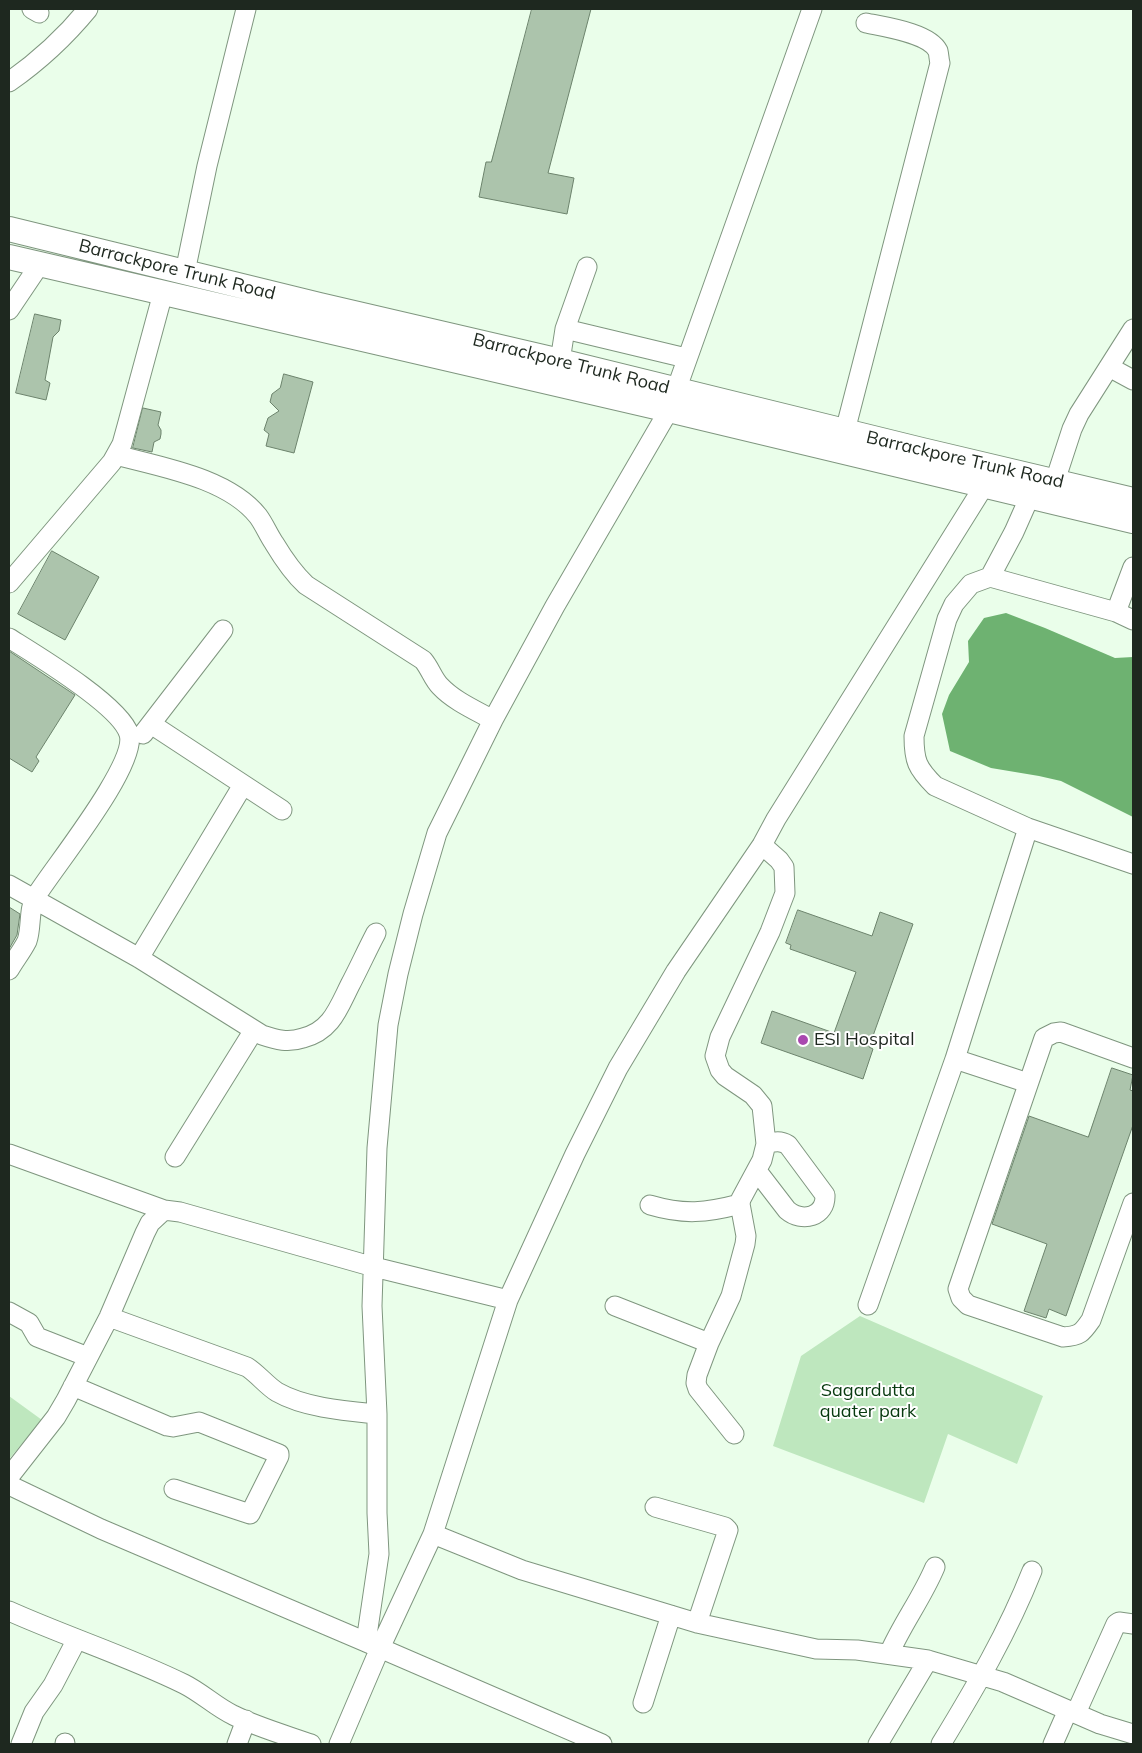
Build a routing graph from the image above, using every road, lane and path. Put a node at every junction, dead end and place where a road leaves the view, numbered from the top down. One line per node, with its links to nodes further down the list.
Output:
1 (88, 9): 5 (street)
2 (246, 9): 10 (street)
3 (812, 9): 15 (street)
4 (866, 23): 20 (street)
5 (9, 82)
6 (9, 229): 10 (main road, Barrackpore Trunk Road)
7 (9, 257): 8 (main road, Barrackpore Trunk Road)
8 (40, 264): 11 (main road, Barrackpore Trunk Road); 12 (street)
9 (587, 267): 13 (street)
10 (185, 272): 17 (main road, Barrackpore Trunk Road)
11 (163, 293): 19 (main road, Barrackpore Trunk Road); 21 (street)
12 (9, 310)
13 (565, 329): 15 (street); 17 (street)
14 (1133, 329): 16 (street)
15 (686, 358): 19 (street)
16 (1120, 359): 18 (street); 23 (street)
17 (560, 361): 19 (main road, Barrackpore Trunk Road)
18 (1133, 380)
19 (672, 400): 20 (main road, Barrackpore Trunk Road); 22 (main road, Barrackpore Trunk Road); 34 (street)
20 (845, 431): 22 (main road, Barrackpore Trunk Road)
21 (116, 455): 29 (street); 34 (street)
22 (988, 476): 23 (main road, Barrackpore Trunk Road); 24 (main road, Barrackpore Trunk Road); 40 (street)
23 (1055, 481): 25 (main road, Barrackpore Trunk Road)
24 (1030, 496): 26 (main road, Barrackpore Trunk Road); 28 (street)
25 (1133, 500)
26 (1133, 521)
27 (1133, 567): 30 (street)
28 (990, 577): 30 (street); 39 (street)
29 (9, 583)
30 (1116, 612): 31 (street)
31 (1133, 620)
32 (223, 630): 35 (street)
33 (9, 638): 36 (street)
34 (493, 720): 59 (street)
35 (151, 724): 36 (street); 37 (street)
36 (128, 754): 43 (street)
37 (243, 785): 38 (street); 45 (street)
38 (282, 810)
39 (1028, 828): 41 (street); 49 (street)
40 (762, 845): 51 (street); 60 (street)
41 (1133, 864)
42 (9, 885): 43 (street)
43 (34, 899): 45 (street); 46 (street)
44 (376, 933): 47 (street)
45 (139, 958): 47 (street)
46 (9, 970)
47 (254, 1030): 53 (street)
48 (1133, 1058): 50 (street)
49 (955, 1059): 50 (street); 61 (street)
50 (1028, 1083): 55 (street)
51 (766, 1144): 54 (street); 54 (street)
52 (9, 1154): 58 (street)
53 (175, 1157)
54 (757, 1171): 56 (street)
55 (1133, 1203)
56 (740, 1204): 57 (street); 65 (street)
57 (650, 1205)
58 (164, 1210): 59 (street); 64 (street)
59 (374, 1267): 60 (street); 68 (street)
60 (508, 1300): 74 (street)
61 (868, 1305)
62 (615, 1306): 65 (street)
63 (9, 1312): 66 (street)
64 (109, 1317): 66 (street); 68 (street)
65 (709, 1343): 69 (street)
66 (88, 1357): 67 (street)
67 (73, 1386): 70 (street); 72 (street)
68 (377, 1414): 82 (street)
69 (734, 1434)
70 (9, 1477)
71 (9, 1485): 82 (street)
72 (174, 1489)
73 (655, 1507): 79 (street)
74 (433, 1534): 78 (street); 82 (street)
75 (935, 1567): 83 (street)
76 (1032, 1570): 85 (street)
77 (9, 1611): 81 (street)
78 (671, 1616): 79 (street); 86 (street)
79 (697, 1623): 83 (street)
80 (1133, 1624): 87 (street)
81 (77, 1640): 88 (street); 90 (street)
82 (373, 1645): 93 (street); 94 (street)
83 (889, 1654): 84 (street)
84 (928, 1660): 85 (street); 95 (street)
85 (982, 1676): 87 (street); 96 (street)
86 (643, 1703)
87 (1072, 1712): 89 (street); 97 (street)
88 (246, 1720): 91 (street); 92 (street)
89 (1133, 1734)
90 (21, 1744)
91 (237, 1744)
92 (311, 1744)
93 (339, 1744)
94 (602, 1744)
95 (878, 1744)
96 (941, 1744)
97 (1053, 1744)

